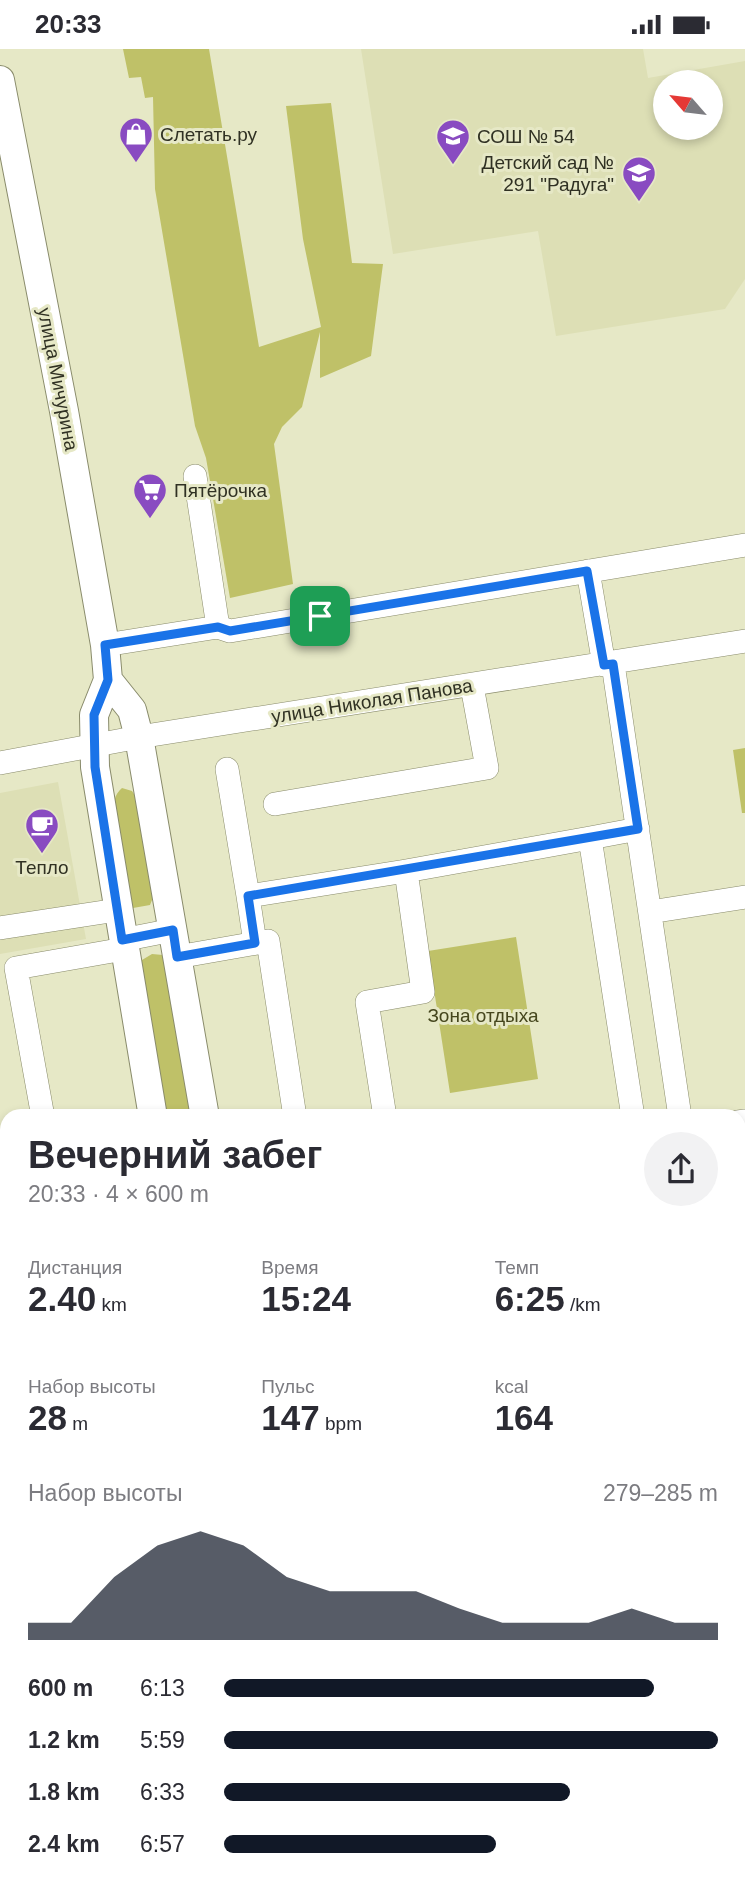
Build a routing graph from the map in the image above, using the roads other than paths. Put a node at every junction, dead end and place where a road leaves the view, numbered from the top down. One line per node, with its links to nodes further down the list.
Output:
1 (0, 80): 7 (main road, улица Мичурина)
2 (195, 476): 5 (street)
3 (744, 545): 4 (street)
4 (587, 571): 5 (street); 8 (street)
5 (218, 627): 7 (street)
6 (745, 641): 8 (street, улица Николая Панова)
7 (105, 645): 9 (main road, улица Мичурина)
8 (609, 665): 10 (street, улица Николая Панова); 16 (street)
9 (108, 680): 11 (main road); 12 (main road, улица Мичурина)
10 (472, 685): 11 (street, улица Николая Панова); 15 (street)
11 (139, 737): 12 (street, улица Николая Панова); 26 (main road)
12 (95, 745): 13 (street, улица Николая Панова); 21 (main road, улица Мичурина)
13 (0, 763)
14 (227, 769): 19 (street)
15 (275, 804)
16 (638, 829): 17 (street); 22 (street)
17 (590, 838): 18 (street); 32 (street)
18 (406, 871): 19 (street); 31 (street)
19 (248, 896): 24 (street)
20 (745, 897): 22 (street)
21 (117, 909): 23 (street); 25 (main road, улица Мичурина)
22 (650, 912): 33 (street)
23 (0, 928)
24 (255, 943): 26 (street); 30 (street)
25 (123, 944): 26 (street); 27 (street); 28 (main road, улица Мичурина)
26 (175, 944): 29 (main road)
27 (42, 1109)
28 (152, 1109)
29 (204, 1109)
30 (294, 1109)
31 (384, 1109)
32 (632, 1109)
33 (679, 1109)

